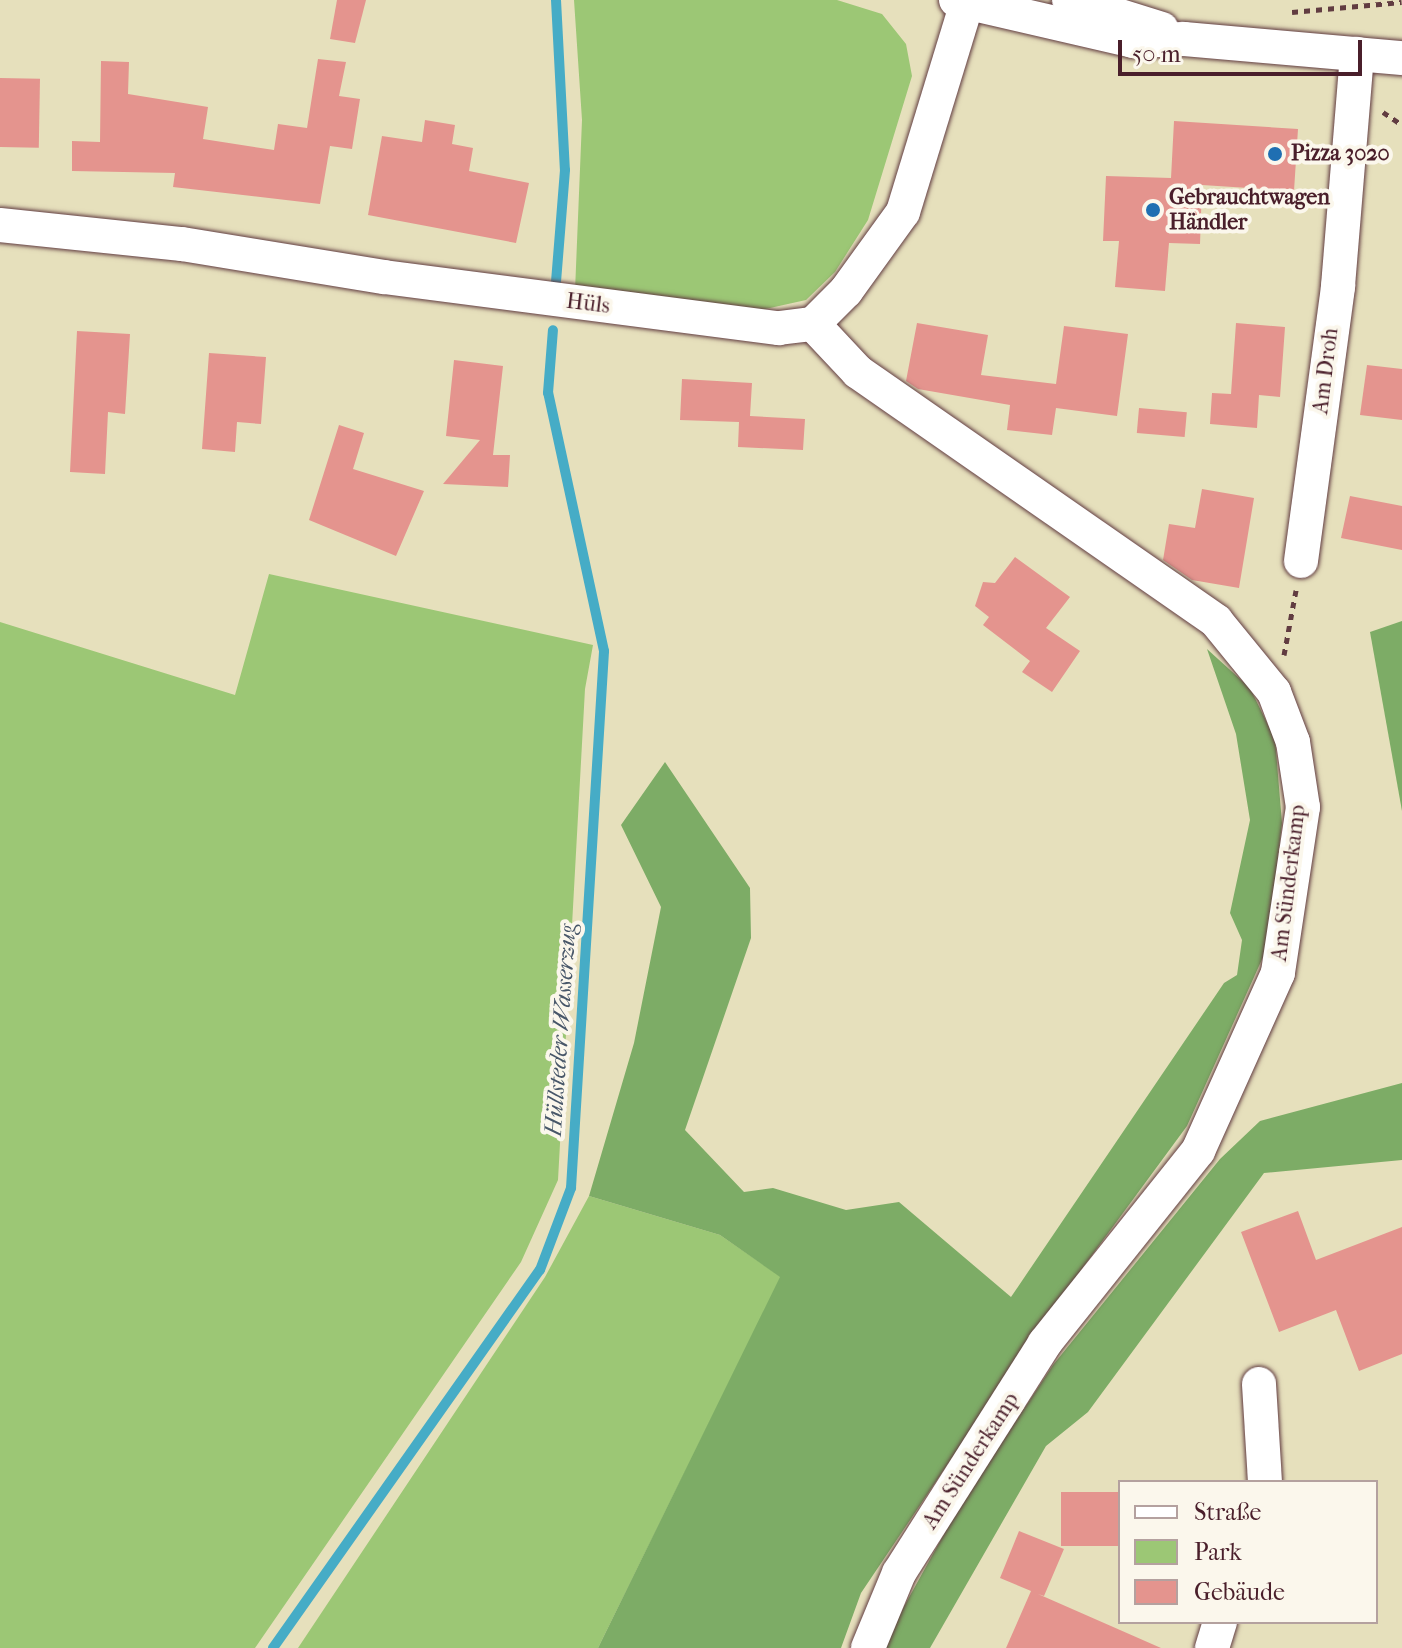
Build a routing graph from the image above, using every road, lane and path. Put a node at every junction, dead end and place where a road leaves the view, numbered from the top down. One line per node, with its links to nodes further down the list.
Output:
1 (1069, 0): 5 (street)
2 (963, 1): 5 (street); 9 (street)
3 (1402, 2): 4 (path)
4 (1276, 11)
5 (1184, 39): 6 (street)
6 (1357, 54): 7 (street); 10 (street, Am Droh)
7 (1402, 58)
8 (0, 225): 9 (street, Hüls)
9 (813, 324): 11 (street, Am Sünderkamp)
10 (1301, 561): 11 (path)
11 (1267, 678): 15 (street, Am Sünderkamp)
12 (1259, 1384): 13 (street)
13 (1265, 1480)
14 (1219, 1624): 16 (street)
15 (868, 1648)
16 (1212, 1648)

